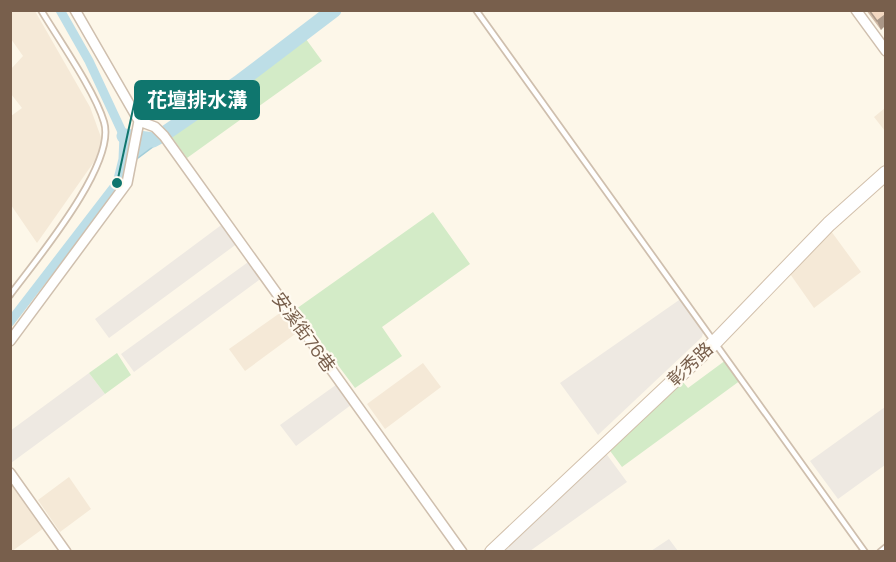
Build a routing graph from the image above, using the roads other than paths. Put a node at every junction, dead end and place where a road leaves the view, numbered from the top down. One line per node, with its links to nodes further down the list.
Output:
1 (41, 10): 8 (lane)
2 (75, 10): 6 (street)
3 (476, 10): 10 (lane)
4 (856, 10): 5 (street)
5 (885, 51)
6 (139, 121): 9 (street); 14 (street, 安溪街76巷)
7 (885, 173): 10 (street, 彰秀路)
8 (10, 295)
9 (10, 341)
10 (714, 343): 15 (street, 彰秀路); 16 (lane)
11 (10, 474): 13 (street)
12 (885, 547): 17 (lane)
13 (66, 552)
14 (462, 552)
15 (492, 552)
16 (864, 552)
17 (880, 552)

